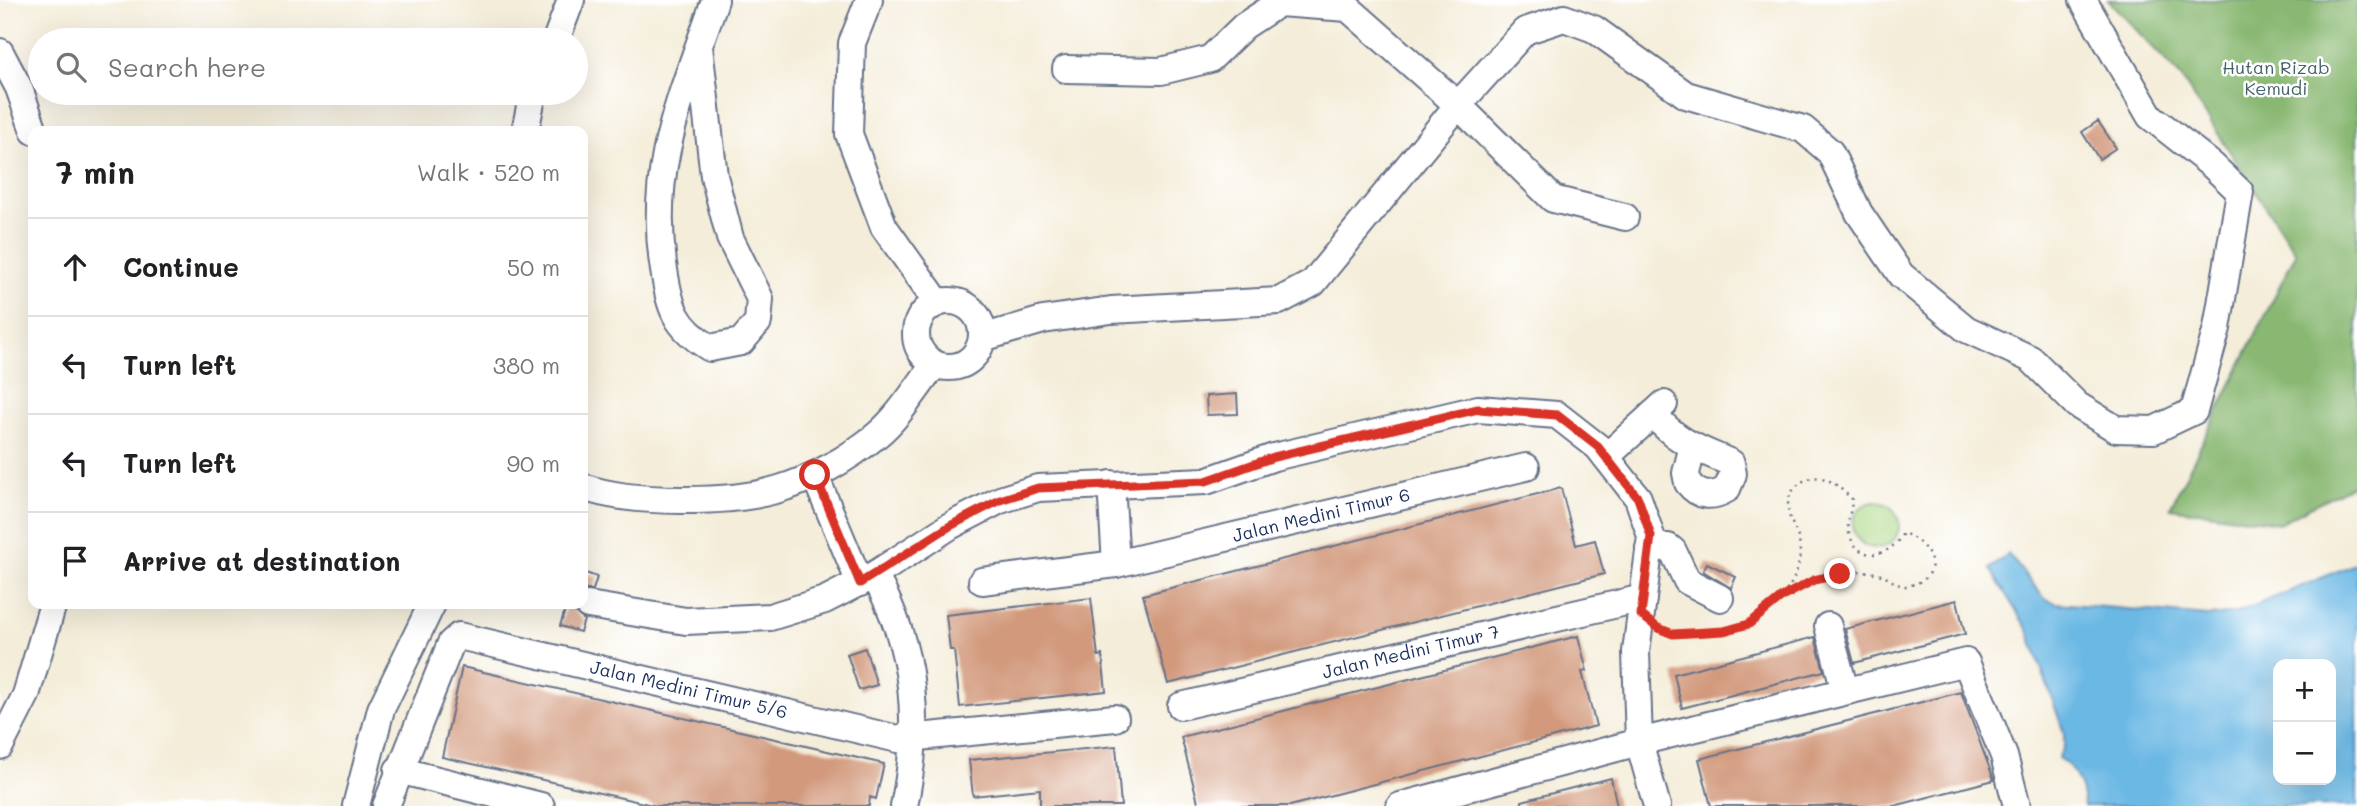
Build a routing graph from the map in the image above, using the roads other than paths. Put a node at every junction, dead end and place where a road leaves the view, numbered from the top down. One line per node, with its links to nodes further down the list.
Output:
1 (571, 0): 5 (street)
2 (715, 0): 6 (street)
3 (869, 0): 14 (street)
4 (2082, 0): 10 (street)
5 (560, 28)
6 (699, 47): 6 (street)
7 (0, 51): 11 (street)
8 (1066, 69): 10 (street)
9 (530, 105): 12 (street)
10 (1458, 105): 13 (street); 15 (street)
11 (32, 126)
12 (526, 126)
13 (1625, 217)
14 (938, 303): 15 (street); 16 (street)
15 (982, 338): 16 (street)
16 (934, 364): 20 (street)
17 (1693, 446): 18 (street)
18 (1606, 457): 21 (street); 23 (street)
19 (1525, 467): 24 (street, Jalan Medini Timur 6)
20 (815, 475): 22 (street); 25 (street)
21 (1111, 484): 24 (street); 25 (street)
22 (588, 489)
23 (1649, 549): 27 (street); 29 (street)
24 (1116, 564): 26 (street, Jalan Medini Timur 6)
25 (867, 579): 28 (street); 36 (street)
26 (982, 581)
27 (1720, 598)
28 (589, 605)
29 (1642, 607): 34 (street, Jalan Medini Timur 7); 37 (street)
30 (52, 609): 38 (street)
31 (430, 609): 41 (street)
32 (1828, 626): 33 (street)
33 (1845, 691): 37 (street); 40 (street)
34 (1181, 706)
35 (1115, 718): 36 (street, Jalan Medini Timur 5/6)
36 (915, 738): 39 (street, Jalan Medini Timur 5/6); 44 (street)
37 (1639, 742): 45 (street); 46 (street)
38 (0, 746)
39 (398, 770): 42 (street); 43 (street)
40 (2014, 805)
41 (356, 806)
42 (386, 806)
43 (541, 806)
44 (904, 806)
45 (1400, 806)
46 (1657, 806)

